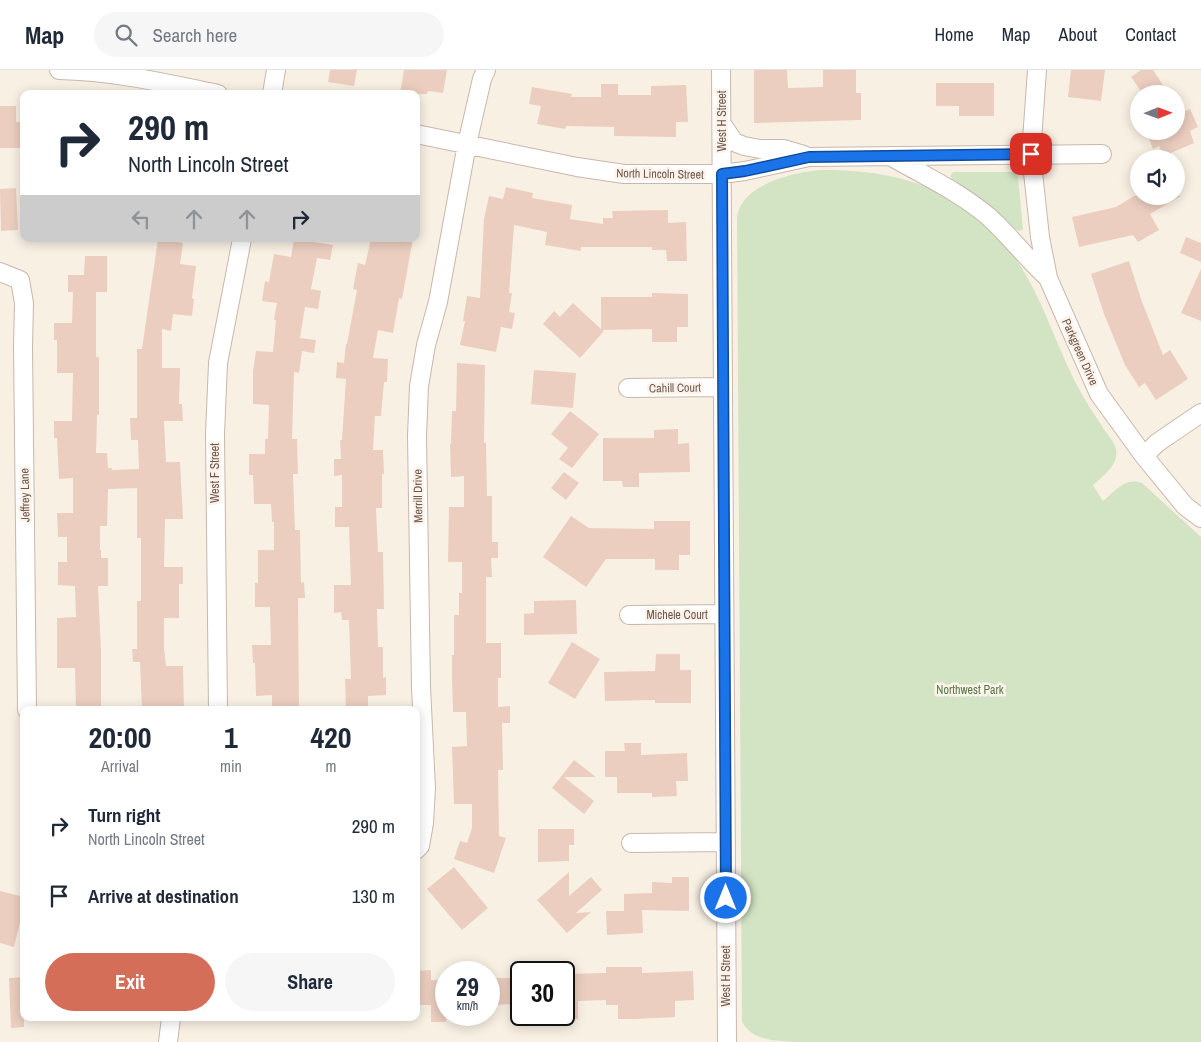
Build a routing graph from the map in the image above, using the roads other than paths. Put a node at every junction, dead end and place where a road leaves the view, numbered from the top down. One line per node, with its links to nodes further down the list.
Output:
1 (59, 70): 6 (street)
2 (276, 70): 7 (street)
3 (486, 70): 10 (street, Merrill Drive)
4 (721, 70): 8 (street, West H Street)
5 (1037, 70): 11 (street)
6 (197, 90)
7 (273, 90)
8 (722, 124): 14 (street); 15 (street, West H Street)
9 (420, 135): 10 (street, North Lincoln Street)
10 (467, 144): 15 (street, North Lincoln Street); 30 (street, Merrill Drive)
11 (1031, 154): 12 (street, North Lincoln Street); 13 (street, North Lincoln Street); 18 (street, Parkgreen Drive)
12 (1102, 154)
13 (890, 156): 14 (street, North Lincoln Street); 18 (street)
14 (809, 157): 15 (street, North Lincoln Street)
15 (722, 174): 19 (street, West H Street)
16 (241, 242): 27 (street, West F Street)
17 (0, 272): 26 (street, Jeffrey Lane)
18 (1048, 278): 22 (street, Parkgreen Drive)
19 (722, 387): 20 (street, Cahill Court); 24 (street, West H Street)
20 (628, 388)
21 (1201, 413): 22 (street)
22 (1144, 456): 23 (street, Parkgreen Drive)
23 (1201, 518)
24 (724, 614): 25 (street, Michele Court); 28 (street, West H Street)
25 (630, 615)
26 (27, 706)
27 (218, 706)
28 (726, 842): 29 (street); 33 (street, West H Street)
29 (631, 843)
30 (420, 846)
31 (171, 1021): 32 (street)
32 (168, 1042)
33 (726, 1042)

